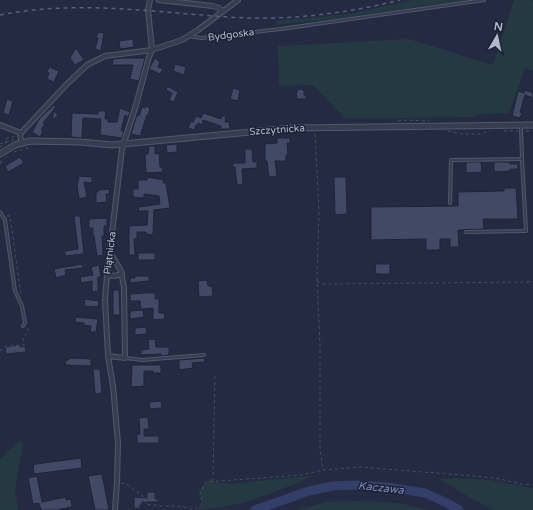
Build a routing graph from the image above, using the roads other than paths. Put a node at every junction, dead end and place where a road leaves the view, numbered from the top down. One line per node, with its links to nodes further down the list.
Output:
1 (150, 0): 7 (street, Piątnicka)
2 (159, 0): 5 (street)
3 (238, 0): 5 (street)
4 (484, 0): 6 (lane, Bydgoska)
5 (222, 11): 6 (street)
6 (189, 36): 7 (street, Bydgoska)
7 (152, 50): 11 (street, Bydgoska); 12 (street, Piątnicka)
8 (0, 125): 11 (street)
9 (533, 125): 10 (street, Szczytnicka)
10 (521, 128): 12 (street, Szczytnicka); 14 (lane)
11 (21, 137): 12 (street, Szczytnicka); 13 (street, Bydgoska)
12 (124, 144): 18 (street, Piątnicka)
13 (0, 154)
14 (522, 159): 15 (lane); 17 (lane)
15 (450, 203)
16 (0, 212): 21 (lane)
17 (466, 232)
18 (110, 252): 19 (street); 20 (street, Piątnicka)
19 (122, 274): 20 (street); 24 (street)
20 (107, 275): 23 (street, Piątnicka)
21 (23, 326)
22 (204, 355): 24 (lane)
23 (108, 356): 24 (street); 25 (street, Piątnicka)
24 (125, 358)
25 (114, 510)

